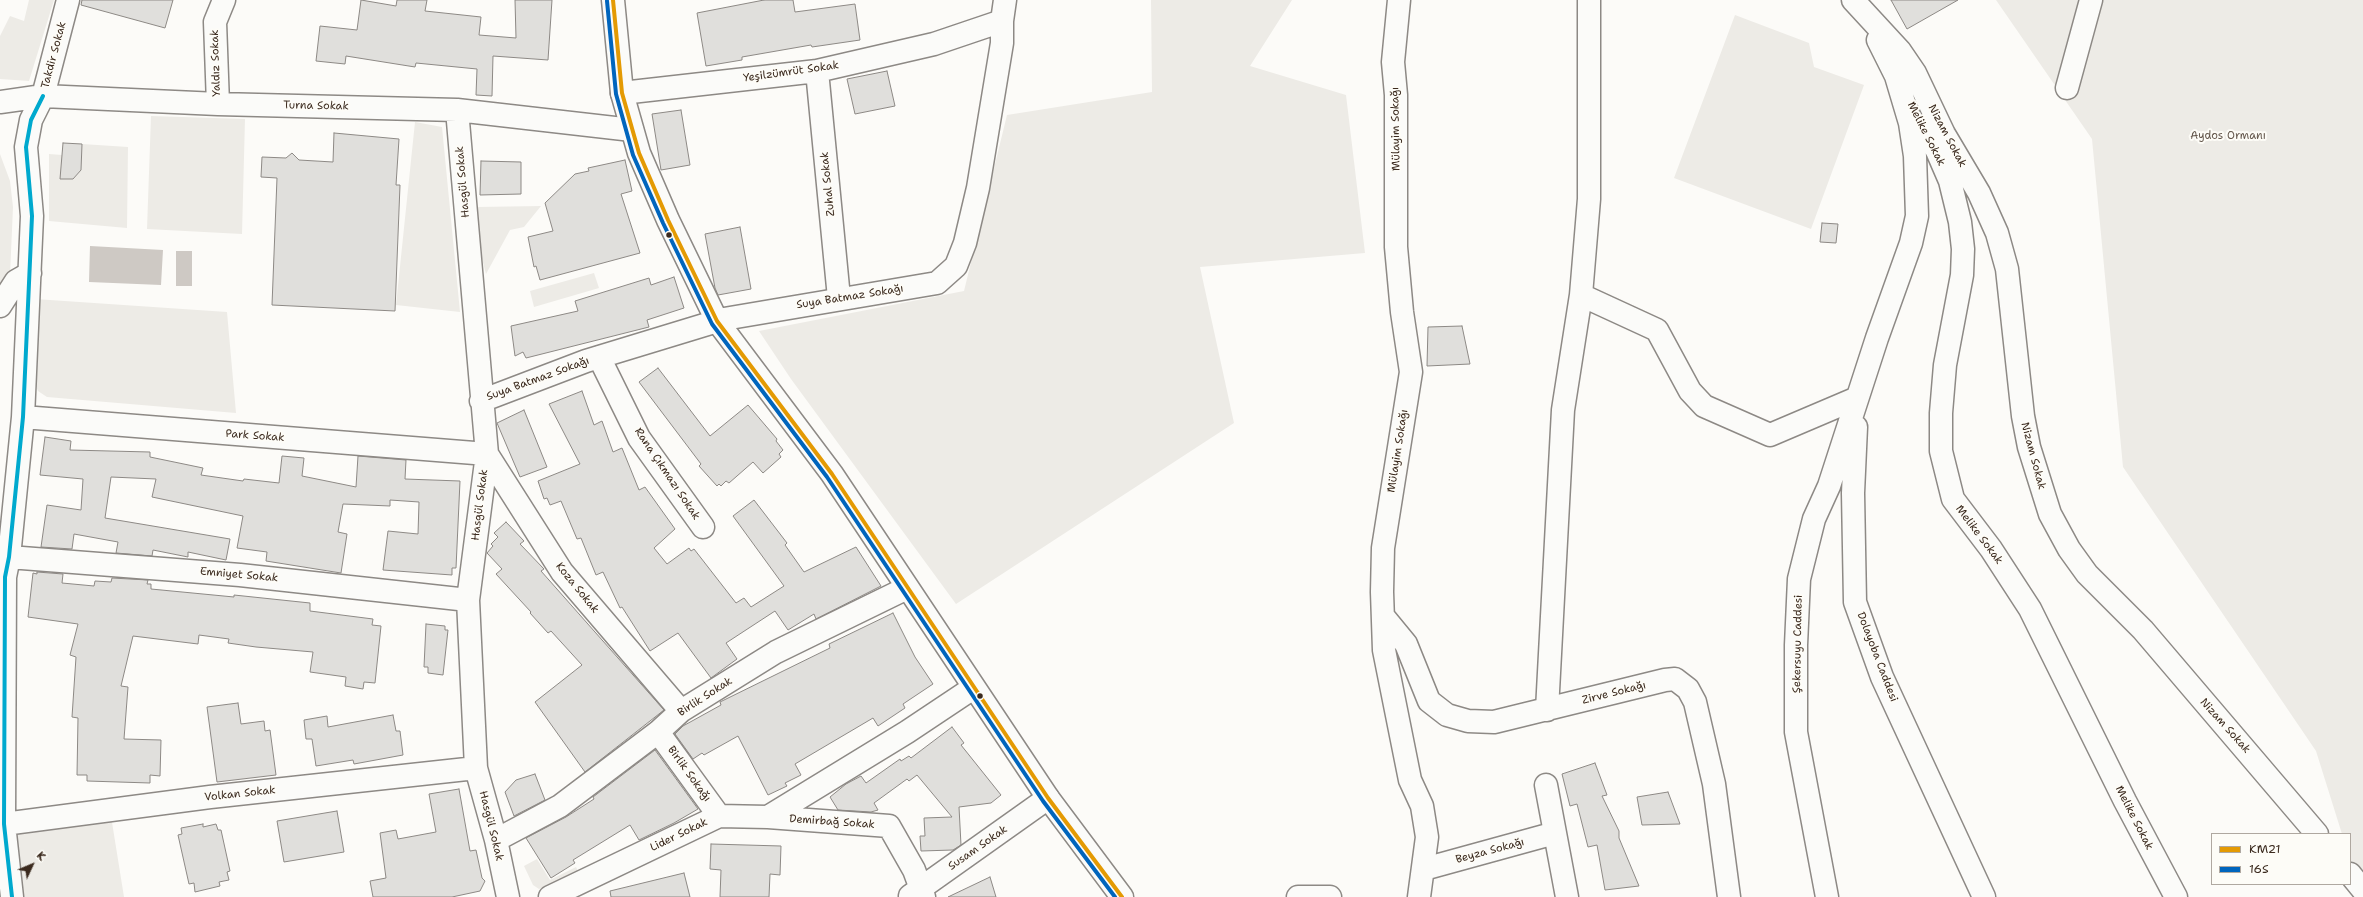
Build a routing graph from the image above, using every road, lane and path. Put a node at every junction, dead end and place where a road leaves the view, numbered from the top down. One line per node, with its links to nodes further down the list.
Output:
1 (68, 0): 13 (street, Takdir Sokak)
2 (224, 0): 15 (street, Yaldız Sokak)
3 (613, 0): 12 (street)
4 (1399, 0): 32 (street, Mülayim Sokağı)
5 (1589, 0): 19 (street)
6 (1853, 0): 10 (street); 44 (street, Nizam Sokak)
7 (2091, 0): 11 (street)
8 (1003, 10): 9 (street, Yeşilzümrüt Sokak); 20 (street, Suya Batmaz Sokağı)
9 (816, 71): 12 (street, Yeşilzümrüt Sokak); 20 (street, Zuhal Sokak)
10 (1896, 76): 24 (street, Şekersuyu Caddesi); 61 (street, Melike Sokak)
11 (2066, 88)
12 (622, 93): 17 (street)
13 (43, 96): 14 (street, Turna Sokak); 15 (street, Turna Sokak); 18 (street, Takdir Sokak)
14 (0, 102)
15 (218, 104): 16 (street, Turna Sokak)
16 (457, 110): 17 (street, Turna Sokak); 25 (street, Hasgül Sokak)
17 (632, 130): 22 (street)
18 (30, 273): 21 (street); 26 (street, Takdir Sokak)
19 (1581, 295): 24 (street); 35 (street)
20 (839, 298): 22 (street, Suya Batmaz Sokağı)
21 (0, 306)
22 (717, 321): 23 (street, Suya Batmaz Sokağı); 30 (street)
23 (599, 357): 25 (street, Suya Batmaz Sokağı); 28 (street, Rana Çıkmazı Sokak)
24 (1857, 398): 59 (street, Şekersuyu Caddesi); 60 (street, Dolayoba Caddesi)
25 (481, 401): 27 (street, Hasgül Sokak)
26 (23, 417): 27 (street, Park Sokak); 29 (street, Takdir Sokak)
27 (486, 454): 31 (street, Hasgül Sokak); 34 (street, Koza Sokak)
28 (703, 527)
29 (5, 575): 31 (street, Emniyet Sokak); 42 (street, Takdir Sokak)
30 (907, 588): 33 (street); 34 (street, Birlik Sokak)
31 (468, 600): 37 (street, Hasgül Sokak)
32 (1383, 616): 35 (street, Zirve Sokağı); 46 (street, Mülayim Sokağı)
33 (973, 688): 39 (street); 41 (street)
34 (681, 710): 36 (street, Birlik Sokak)
35 (1547, 710): 58 (street, Zirve Sokağı)
36 (658, 732): 40 (street, Birlik Sokağı); 45 (street, Birlik Sokak)
37 (476, 768): 42 (street, Volkan Sokak); 45 (street, Hasgül Sokak)
38 (1546, 785): 43 (street)
39 (1048, 798): 49 (street, Susam Sokak); 53 (street)
40 (719, 816): 41 (street, Lider Sokak); 52 (street, Lider Sokak)
41 (768, 817): 49 (street, Demirbağ Sokak)
42 (2, 825): 50 (street, Takdir Sokak)
43 (1556, 833): 46 (street, Beyza Sokağı); 57 (street)
44 (2316, 833)
45 (496, 840): 51 (street, Hasgül Sokak)
46 (1424, 869): 56 (street, Mülayim Sokağı)
47 (2351, 875): 48 (street)
48 (2363, 890)
49 (918, 894)
50 (12, 897)
51 (508, 897)
52 (550, 897)
53 (1122, 897)
54 (1298, 897): 55 (street)
55 (1330, 897)
56 (1419, 897)
57 (1567, 897)
58 (1730, 897)
59 (1827, 897)
60 (1984, 897)
61 (2176, 897)

